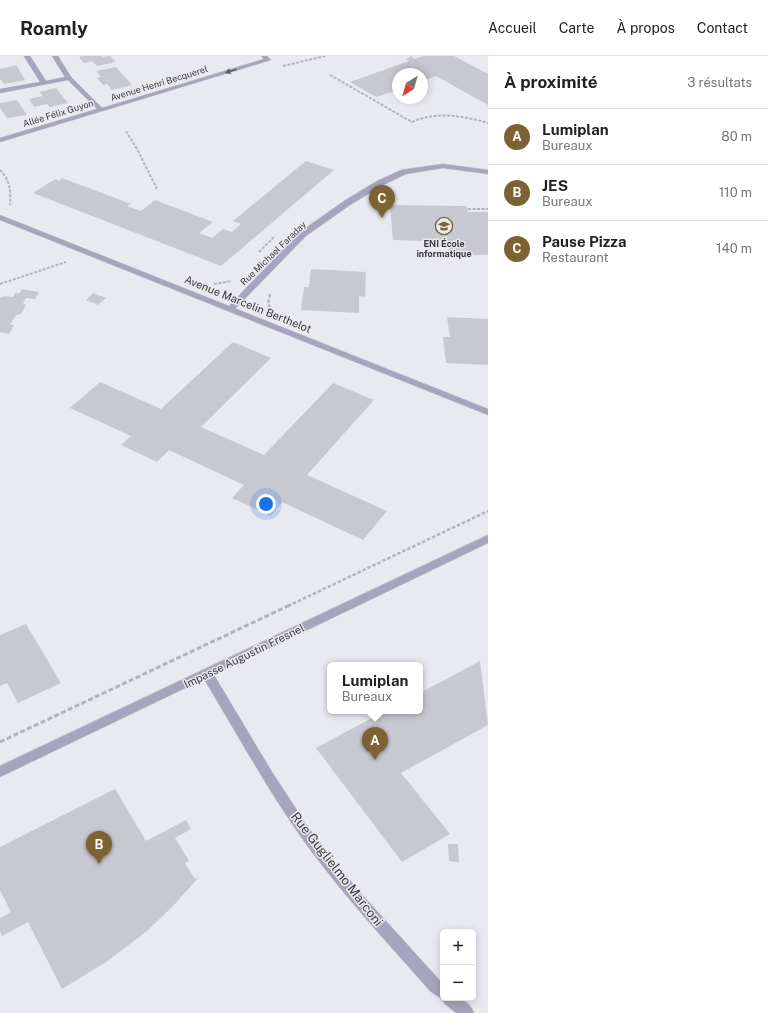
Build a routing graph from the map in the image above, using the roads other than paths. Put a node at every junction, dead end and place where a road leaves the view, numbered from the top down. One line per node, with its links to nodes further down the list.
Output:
1 (27, 56): 5 (street)
2 (55, 56): 4 (street, Allée Félix Guyon)
3 (266, 58): 7 (street, Avenue Henri Becquerel, one-way to 7)
4 (69, 78): 5 (street); 7 (street, Allée Félix Guyon)
5 (44, 83): 6 (street)
6 (1, 91)
7 (100, 110): 8 (street, Allée Félix Guyon)
8 (0, 140)
9 (488, 172): 11 (street, Rue Michael Faraday)
10 (2, 218): 11 (street, Avenue Marcelin Berthelot)
11 (230, 309): 12 (street, Avenue Marcelin Berthelot)
12 (488, 412)
13 (488, 539): 14 (street, Impasse Augustin Fresnel)
14 (207, 674): 15 (street, Impasse Augustin Fresnel); 16 (street, Rue Guglielmo Marconi)
15 (0, 772)
16 (440, 990)
17 (453, 1001): 18 (street)
18 (467, 1013)

